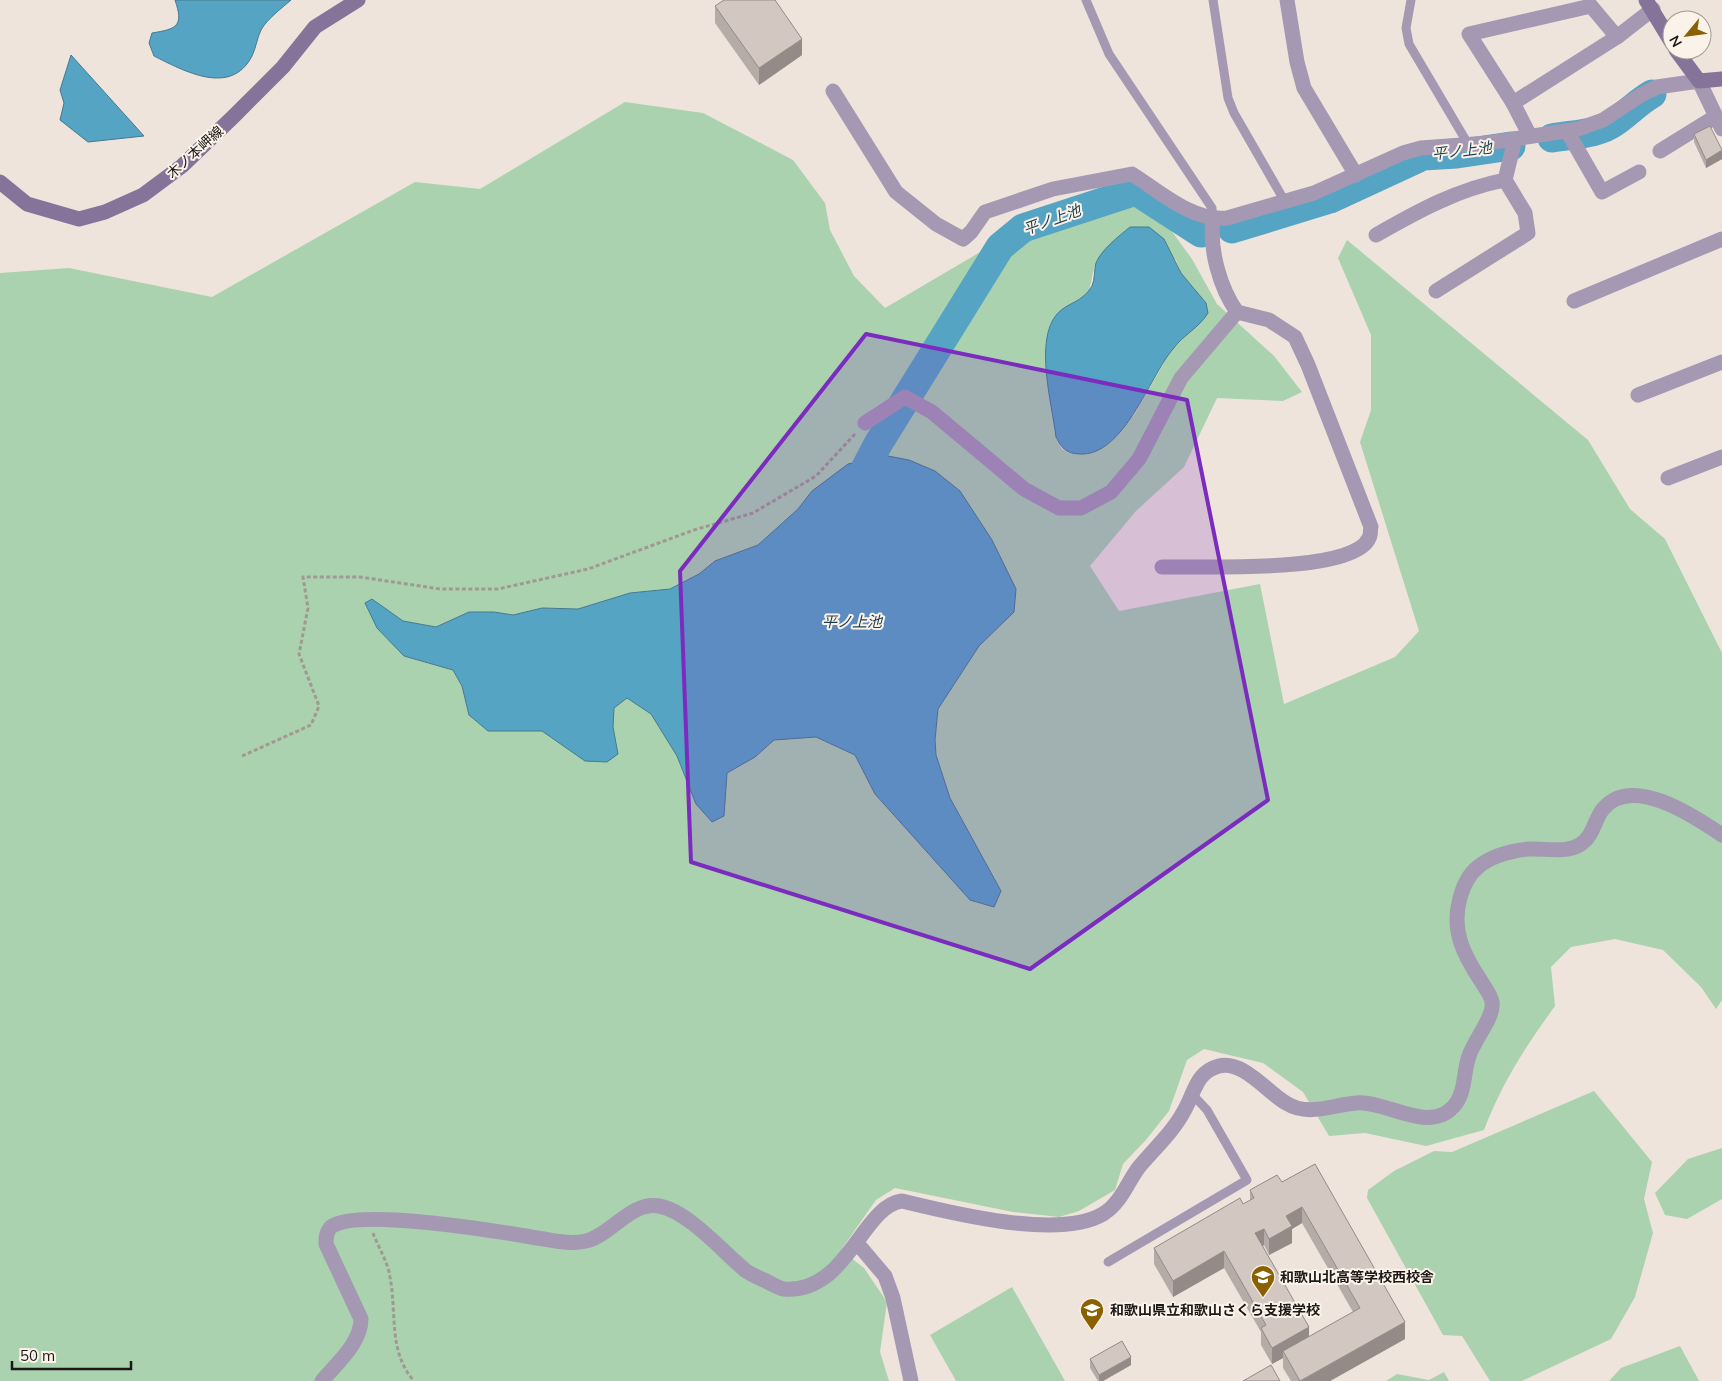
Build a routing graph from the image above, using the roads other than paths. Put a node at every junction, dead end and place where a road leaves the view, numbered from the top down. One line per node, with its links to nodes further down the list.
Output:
1 (358, 0): 22 (main road, 木ノ本岬線)
2 (1086, 0): 24 (lane)
3 (1213, 0): 23 (lane)
4 (1287, 0): 20 (street)
5 (1411, 0): 17 (lane)
6 (1650, 5): 7 (main road); 8 (street)
7 (1662, 26)
8 (1617, 37): 13 (street); 13 (street)
9 (1683, 60): 11 (main road)
10 (1722, 79): 11 (main road)
11 (1699, 81): 14 (street); 16 (street)
12 (833, 91): 24 (street)
13 (1513, 102): 15 (street)
14 (1719, 123): 18 (street)
15 (1523, 137): 16 (street); 17 (street); 21 (street)
16 (1570, 137): 19 (street)
17 (1468, 144): 20 (street)
18 (1660, 151)
19 (1639, 172)
20 (1356, 175): 23 (street)
21 (1506, 177): 25 (street); 27 (street)
22 (0, 182)
23 (1284, 200): 24 (street)
24 (1213, 220): 29 (street)
25 (1376, 234)
26 (1722, 239): 28 (street)
27 (1436, 291)
28 (1574, 301)
29 (1237, 312): 32 (street); 35 (street)
30 (1722, 362): 31 (street)
31 (1638, 395)
32 (865, 424)
33 (1722, 457): 34 (street)
34 (1668, 478)
35 (1162, 567)
36 (1722, 834): 37 (street)
37 (1192, 1094): 38 (street); 39 (lane)
38 (857, 1243): 40 (street); 41 (street)
39 (1108, 1262)
40 (322, 1381)
41 (911, 1381)

